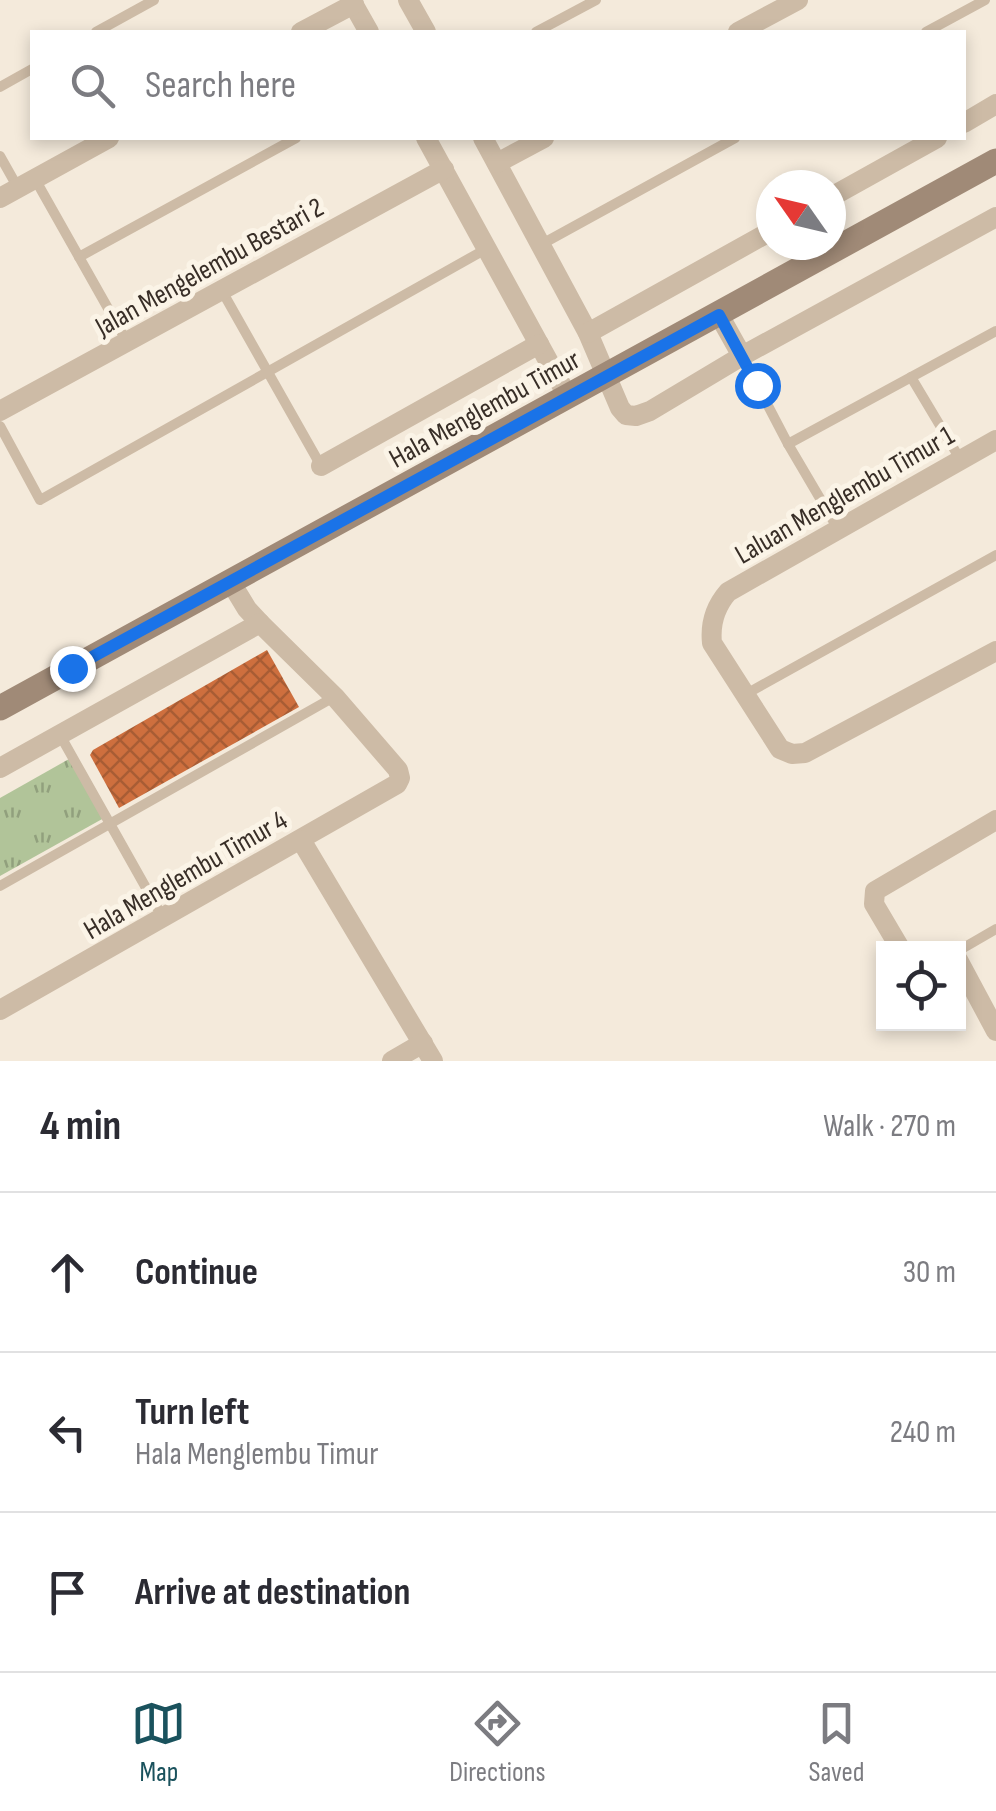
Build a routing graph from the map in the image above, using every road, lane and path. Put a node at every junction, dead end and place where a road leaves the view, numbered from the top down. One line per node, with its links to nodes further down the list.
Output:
1 (154, 0): 7 (lane)
2 (596, 0): 11 (lane)
3 (798, 0): 12 (street)
4 (985, 0): 13 (lane)
5 (352, 2): 8 (street); 9 (street)
6 (415, 2): 10 (street)
7 (100, 30)
8 (305, 30)
9 (368, 30)
10 (425, 30)
11 (540, 30)
12 (742, 30)
13 (930, 30)
14 (30, 69): 15 (lane)
15 (0, 87)
16 (996, 104): 17 (street)
17 (966, 122)
18 (106, 140): 29 (street)
19 (292, 140): 35 (lane)
20 (427, 140): 28 (street)
21 (484, 140): 27 (street)
22 (540, 140): 27 (street)
23 (731, 140): 33 (lane)
24 (933, 140): 30 (street)
25 (0, 156): 29 (lane)
26 (996, 162): 37 (street, Hala Menglembu Timur)
27 (497, 163): 33 (street)
28 (444, 169): 34 (street); 36 (street, Jalan Mengelembu Bestari 2)
29 (18, 188): 35 (lane)
30 (846, 189)
31 (996, 217): 42 (street)
32 (756, 238): 39 (street)
33 (542, 244): 39 (street)
34 (487, 249): 41 (street); 43 (lane)
35 (79, 258): 40 (lane)
36 (222, 291): 40 (street, Jalan Mengelembu Bestari 2); 43 (lane)
37 (719, 315): 42 (street); 44 (street, Hala Menglembu Timur)
38 (996, 331): 45 (lane)
39 (588, 333): 44 (street)
40 (127, 342): 47 (street, Jalan Mengelembu Bestari 2)
41 (539, 344): 46 (street); 52 (street)
42 (742, 356): 44 (street); 50 (lane)
43 (268, 372): 48 (lane); 52 (lane)
44 (607, 375): 46 (street, Hala Menglembu Timur)
45 (911, 377): 50 (lane); 51 (lane)
46 (568, 397): 55 (street, Hala Menglembu Timur)
47 (0, 411)
48 (0, 426)
49 (996, 440): 51 (street, Laluan Menglembu Timur 1)
50 (788, 444): 53 (lane)
51 (960, 460): 53 (street, Laluan Menglembu Timur 1)
52 (321, 466)
53 (838, 530): 58 (street, Laluan Menglembu Timur 1)
54 (996, 555): 58 (lane)
55 (230, 581): 56 (street); 60 (street, Hala Menglembu Timur)
56 (260, 623): 59 (street); 61 (street)
57 (996, 652): 58 (street)
58 (746, 694)
59 (335, 697): 64 (lane); 65 (street, Hala Menglembu Timur 4)
60 (0, 708)
61 (60, 735): 62 (street); 64 (lane)
62 (0, 768)
63 (996, 820): 69 (street)
64 (110, 824): 66 (lane); 67 (lane)
65 (301, 840): 67 (street, Hala Menglembu Timur 4); 74 (street)
66 (0, 886)
67 (164, 918): 72 (street, Hala Menglembu Timur 4)
68 (996, 930): 70 (lane)
69 (896, 941)
70 (966, 947)
71 (966, 975): 73 (street)
72 (0, 1010)
73 (996, 1031)
74 (428, 1052): 75 (street)
75 (392, 1061)

